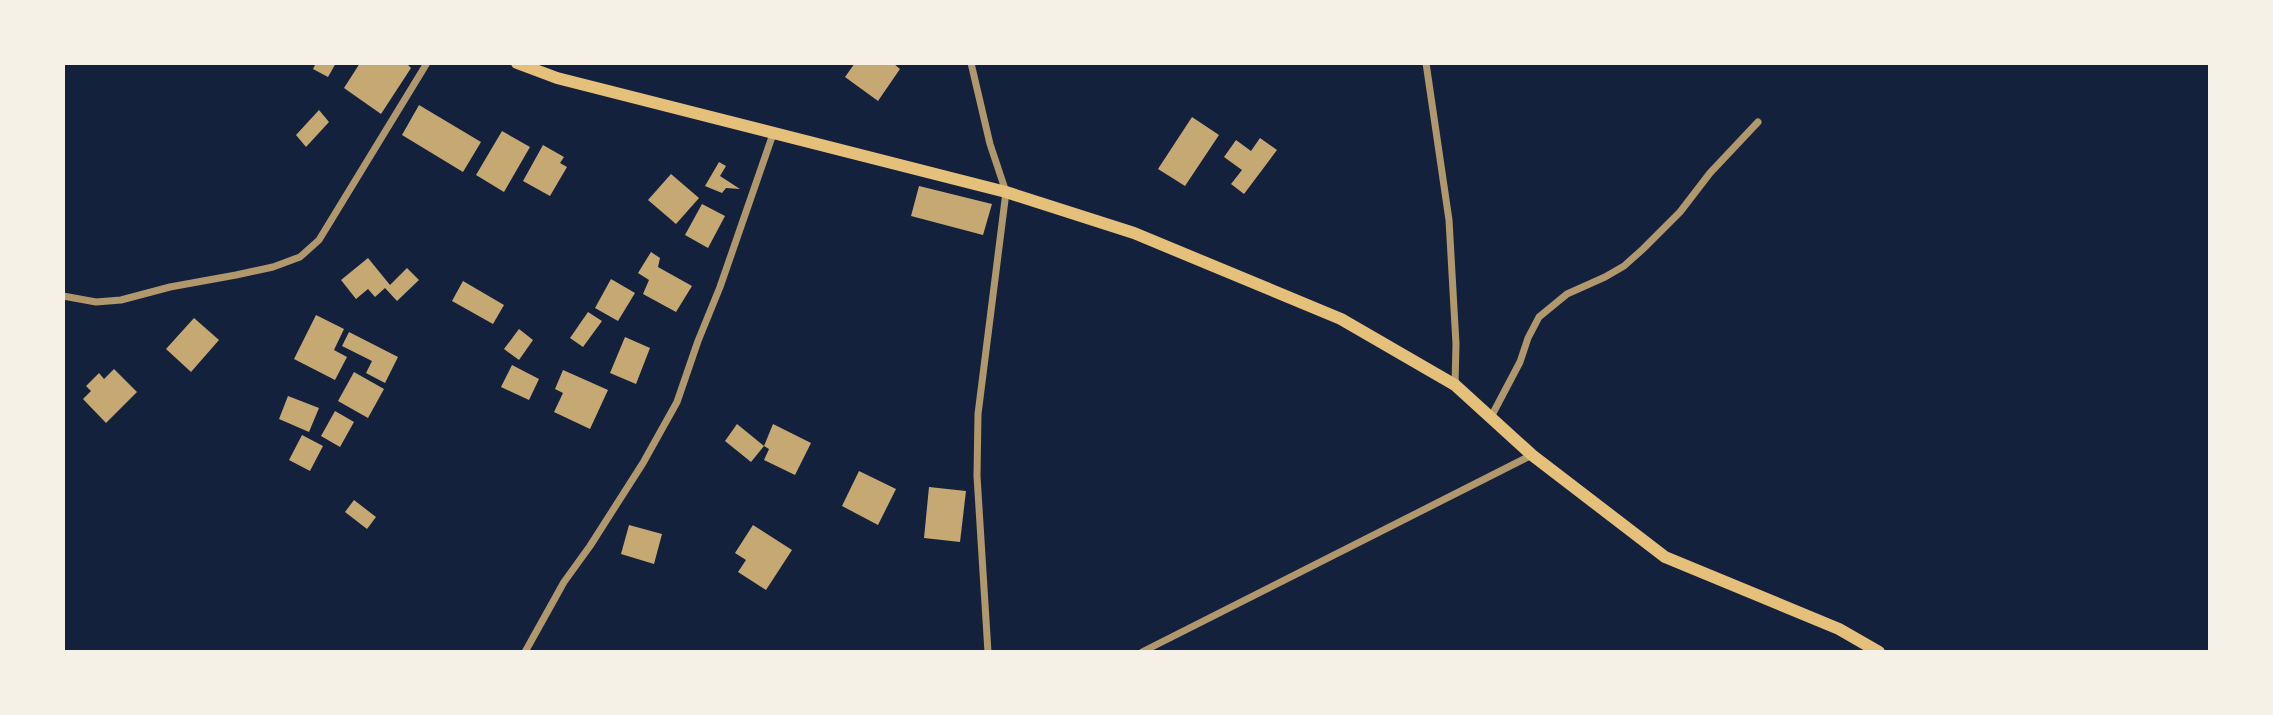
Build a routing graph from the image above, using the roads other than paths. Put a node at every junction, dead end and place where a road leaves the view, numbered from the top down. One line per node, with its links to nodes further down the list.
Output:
1 (427, 63): 8 (street)
2 (517, 63): 6 (main road)
3 (971, 63): 7 (street)
4 (1426, 63): 9 (street)
5 (1758, 122): 10 (street)
6 (773, 134): 7 (main road); 12 (street)
7 (1006, 192): 9 (main road); 13 (street)
8 (63, 296)
9 (1455, 385): 10 (main road)
10 (1491, 417): 11 (main road)
11 (1532, 454): 14 (street); 15 (main road)
12 (524, 652)
13 (988, 652)
14 (1142, 652)
15 (1879, 652)

